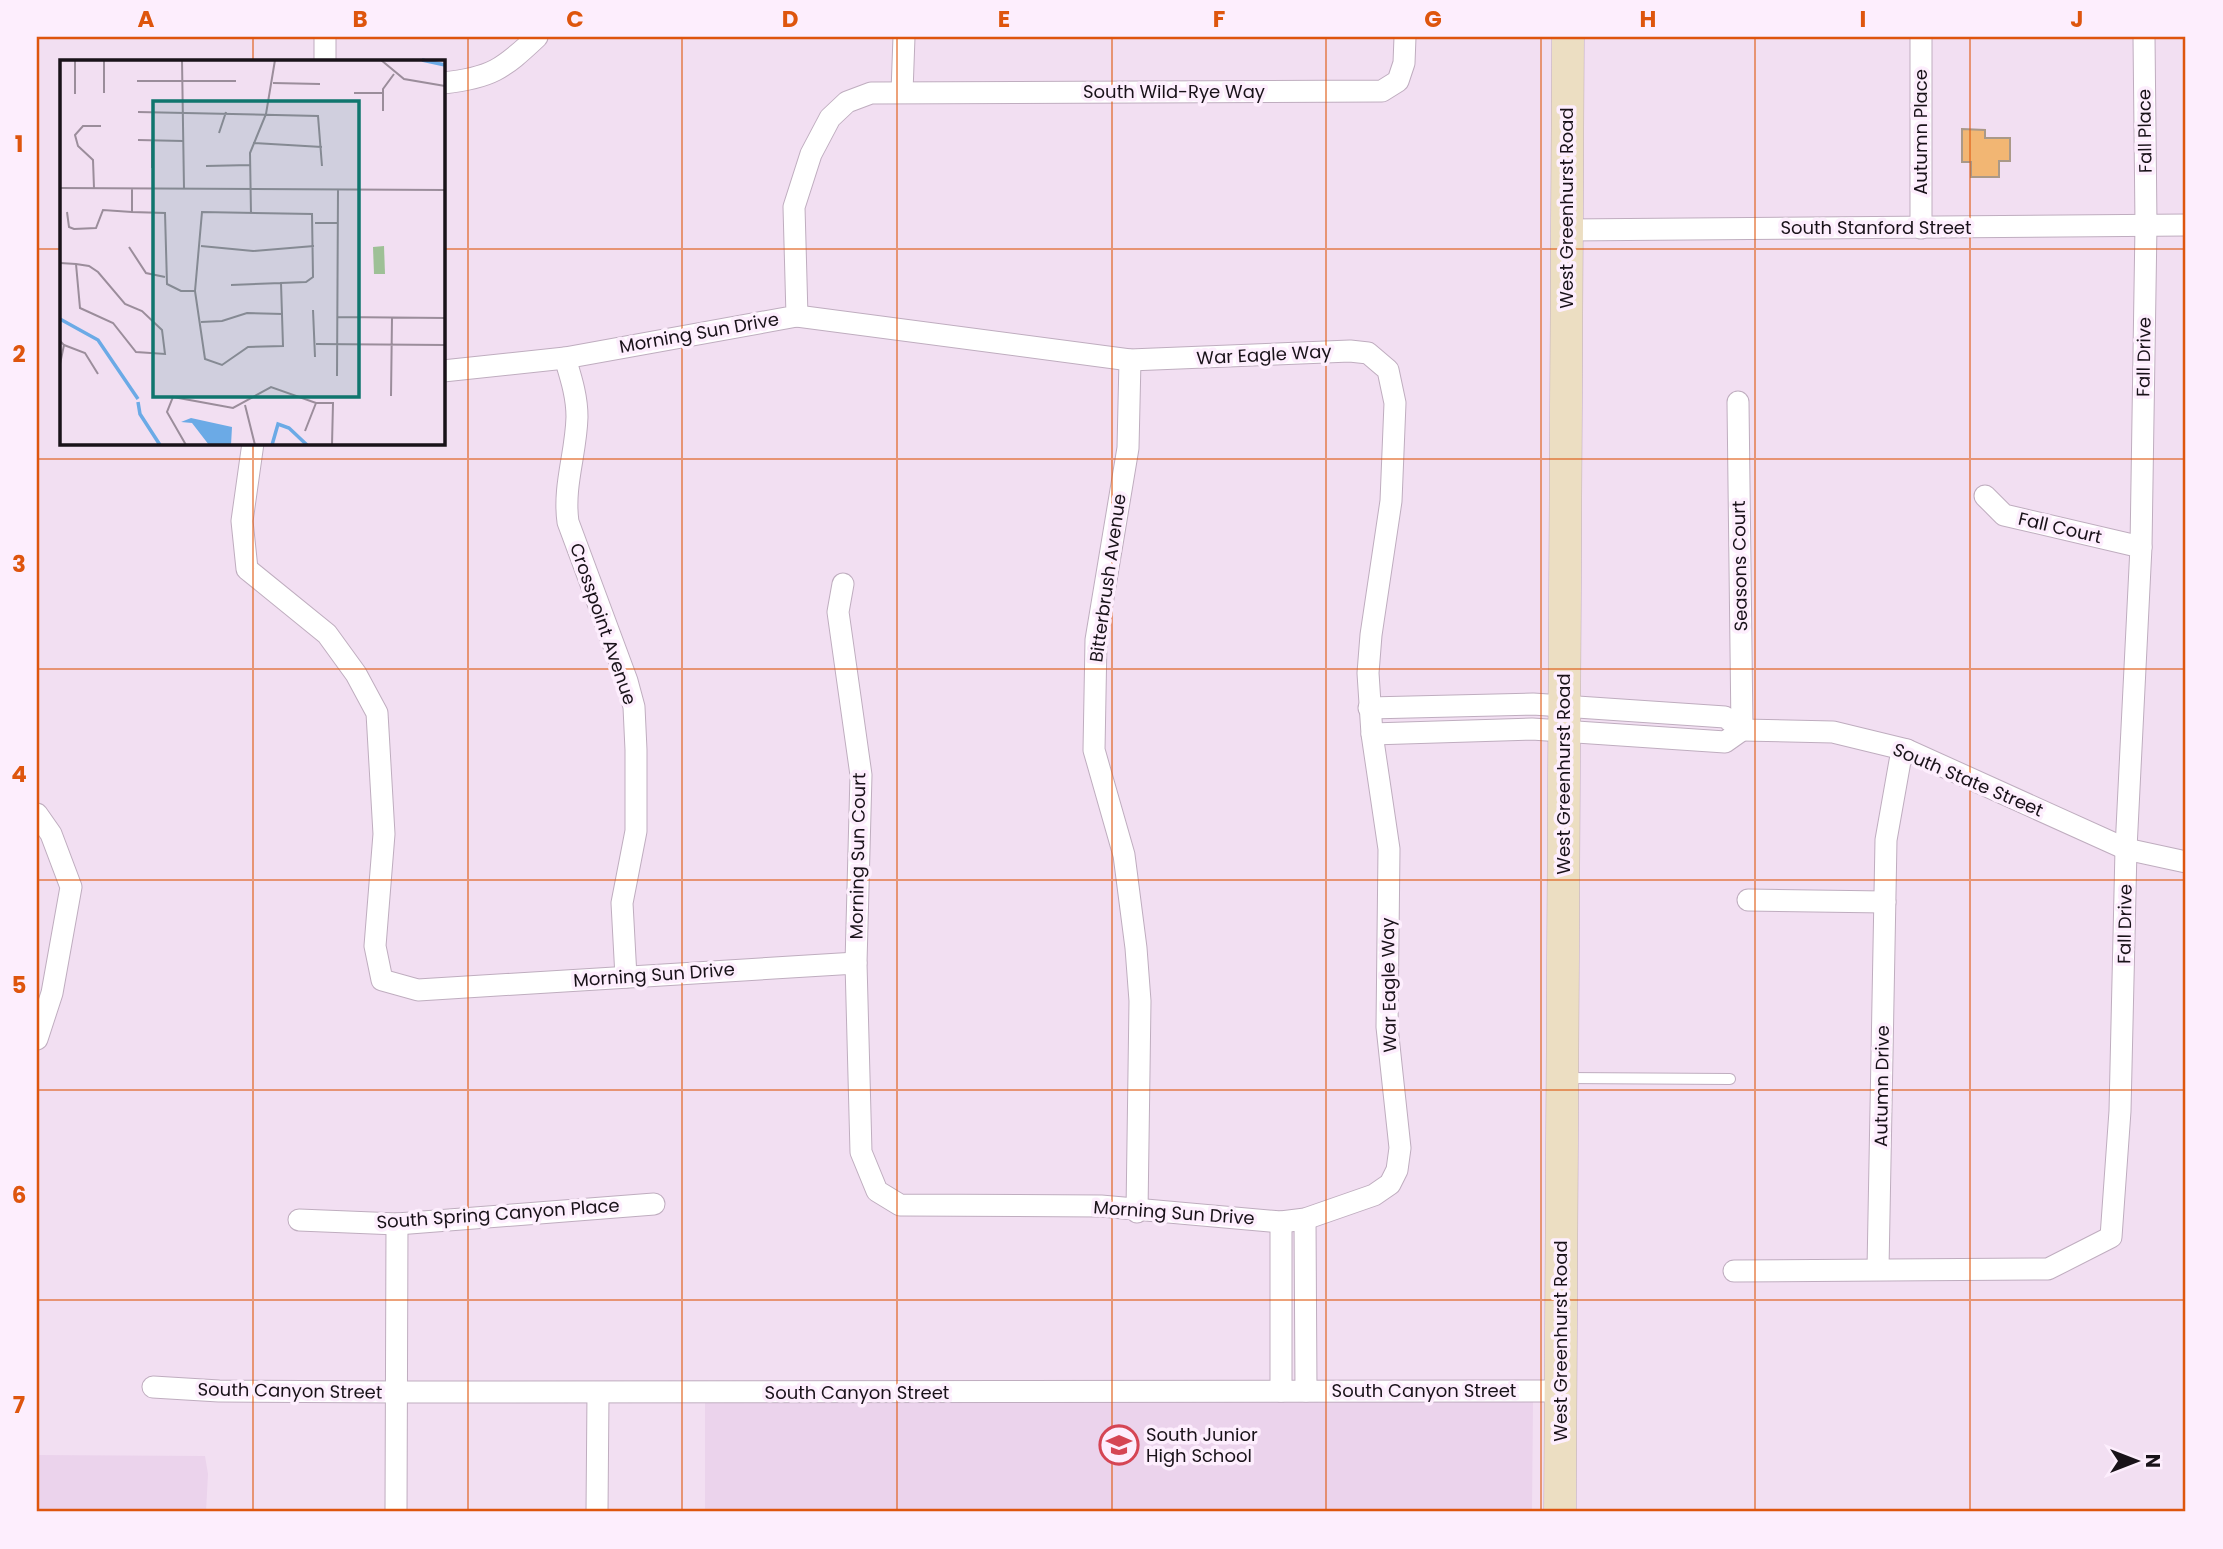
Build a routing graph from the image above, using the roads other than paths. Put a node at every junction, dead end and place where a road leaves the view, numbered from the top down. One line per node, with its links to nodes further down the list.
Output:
1 (326, 37): 8 (street)
2 (537, 37): 9 (street)
3 (904, 37): 10 (street)
4 (1405, 37): 10 (street, South Wild-Rye Way)
5 (1567, 37): 14 (main road, West Greenhurst Road)
6 (1921, 37): 13 (street, Autumn Place)
7 (2144, 37): 11 (street, Fall Place)
8 (325, 60)
9 (444, 83)
10 (902, 92): 15 (street, Morning Sun Drive)
11 (2146, 225): 12 (street, South Stanford Street); 13 (street, South Stanford Street); 22 (street, Fall Drive)
12 (2186, 225)
13 (1921, 228): 14 (street, South Stanford Street)
14 (1567, 230): 25 (main road, West Greenhurst Road)
15 (797, 316): 16 (street, Morning Sun Drive); 17 (street, War Eagle Way)
16 (565, 358): 18 (street, Morning Sun Drive); 35 (street, Crosspoint Avenue)
17 (1130, 360): 24 (street, War Eagle Way); 41 (street, Bitterbrush Avenue)
18 (444, 371)
19 (1738, 402): 26 (street, Seasons Court)
20 (253, 444): 35 (street, Morning Sun Drive)
21 (1985, 496): 22 (street, Fall Court)
22 (2141, 547): 30 (street, Fall Drive)
23 (843, 584): 34 (street, Morning Sun Court)
24 (1369, 708): 25 (street); 27 (street, War Eagle Way)
25 (1564, 719): 26 (street, South State Street); 27 (street); 38 (main road, West Greenhurst Road)
26 (1742, 730): 28 (street, South State Street)
27 (1372, 734): 42 (street, War Eagle Way)
28 (1907, 750): 30 (street, South State Street); 33 (street, Autumn Drive)
29 (37, 814): 36 (street)
30 (2126, 849): 31 (street, South State Street); 46 (street, Fall Drive)
31 (2186, 862)
32 (1748, 900): 33 (street)
33 (1885, 902): 46 (street, Autumn Drive)
34 (856, 963): 35 (street, Morning Sun Drive); 41 (street, Morning Sun Drive)
35 (626, 977)
36 (44, 991): 37 (street)
37 (37, 1039)
38 (1562, 1078): 39 (lane); 51 (main road, West Greenhurst Road)
39 (1730, 1079)
40 (654, 1204): 45 (street, South Spring Canyon Place)
41 (1137, 1212): 44 (street, Morning Sun Drive)
42 (1305, 1219): 44 (street, Morning Sun Drive); 50 (street)
43 (299, 1220): 45 (street, South Spring Canyon Place)
44 (1281, 1222): 49 (street)
45 (397, 1224): 52 (street)
46 (1878, 1269): 47 (street, Fall Drive)
47 (1734, 1271)
48 (153, 1387): 52 (street, South Canyon Street)
49 (1281, 1391): 50 (street, South Canyon Street); 53 (street, South Canyon Street)
50 (1306, 1391): 51 (street, South Canyon Street)
51 (1560, 1391): 56 (main road, West Greenhurst Road)
52 (398, 1392): 53 (street, South Canyon Street); 54 (street)
53 (598, 1393): 55 (street)
54 (396, 1512)
55 (597, 1512)
56 (1560, 1512)

